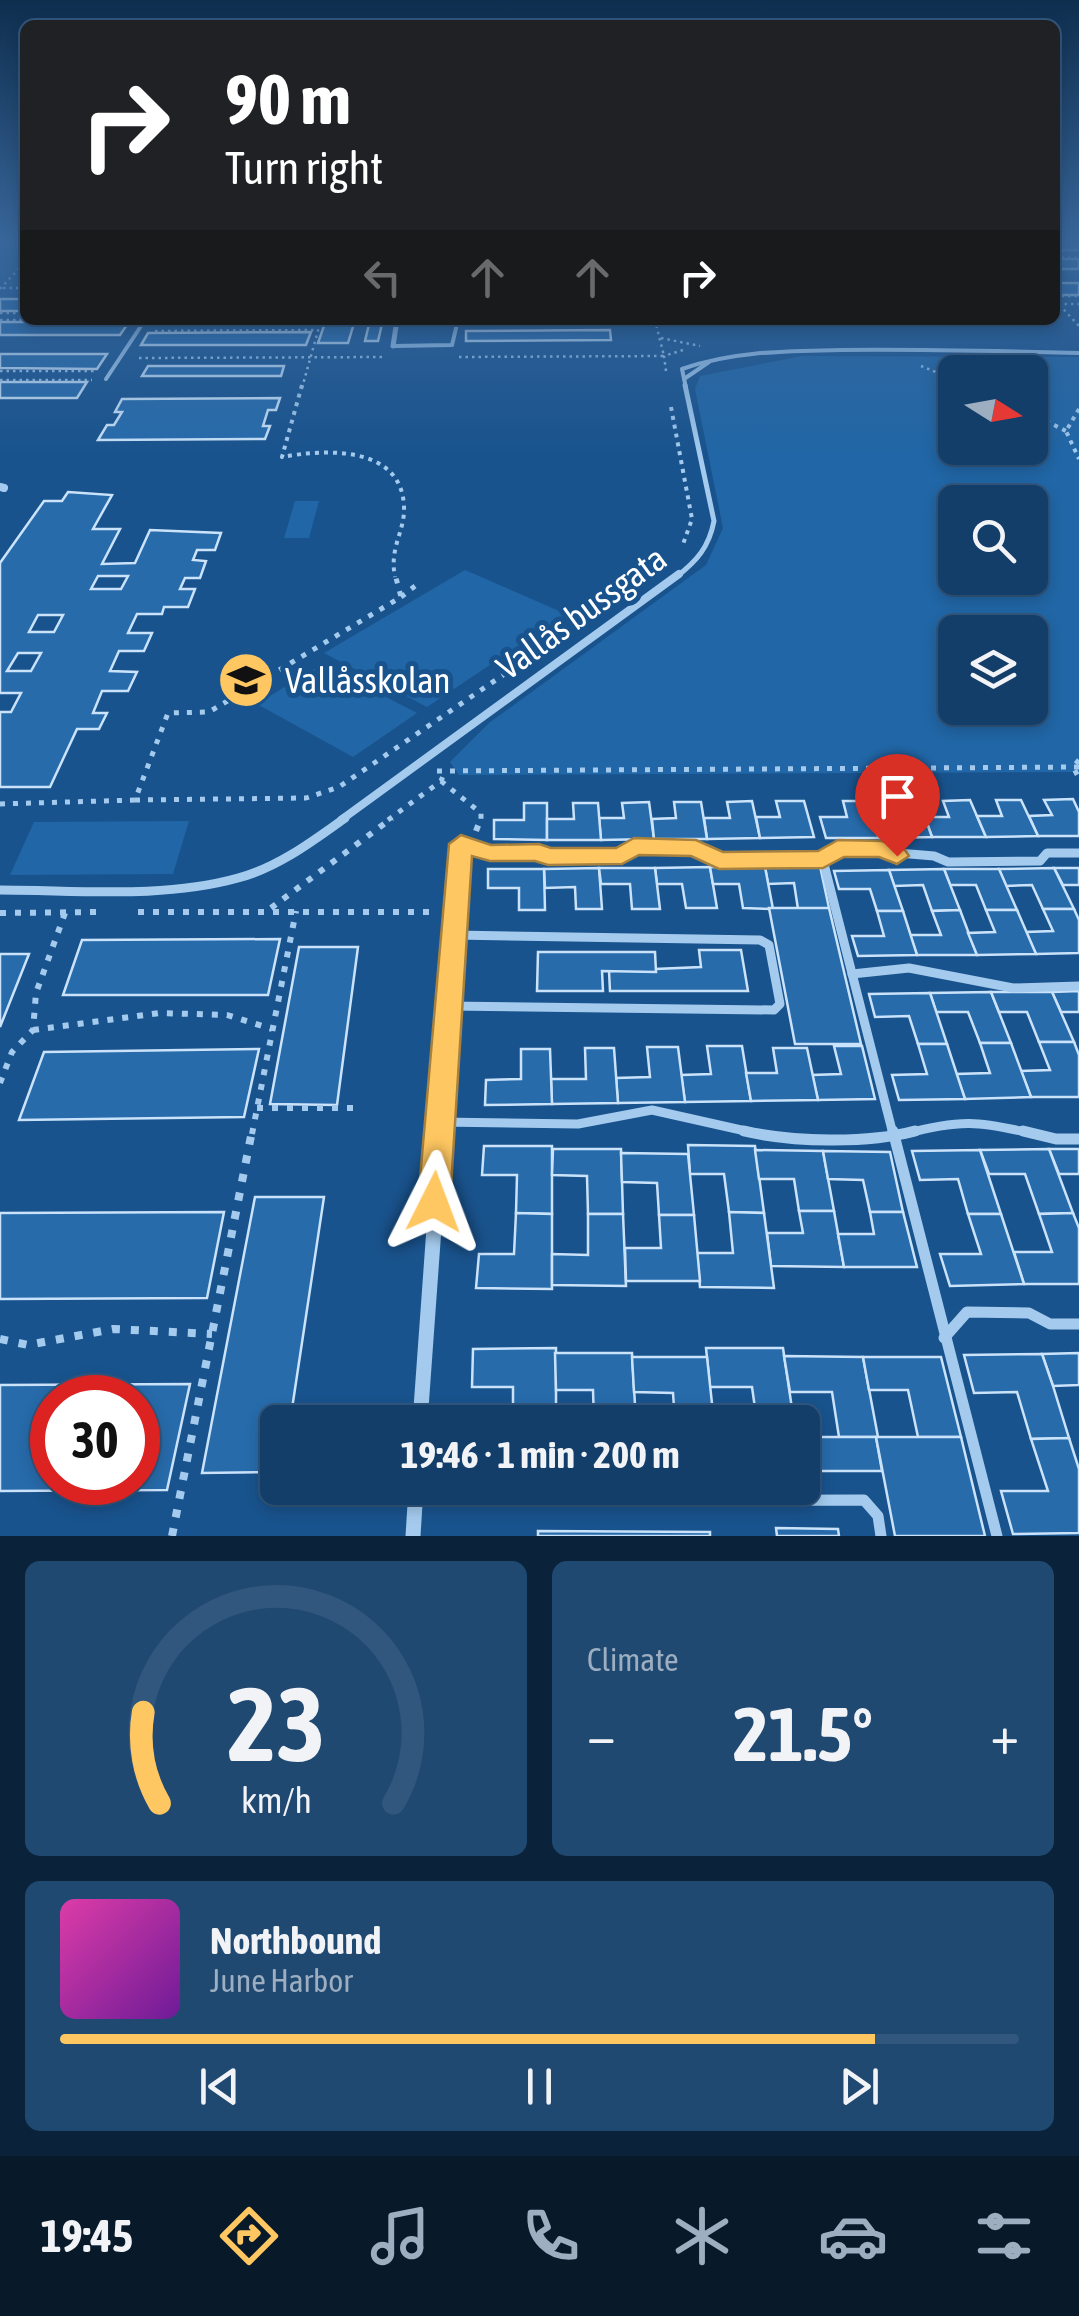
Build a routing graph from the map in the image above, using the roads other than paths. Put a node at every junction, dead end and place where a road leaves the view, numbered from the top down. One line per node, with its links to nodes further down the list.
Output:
1 (142, 325): 6 (lane)
2 (397, 325): 4 (street)
3 (457, 325): 4 (lane)
4 (392, 346)
5 (1079, 353): 10 (lane, Vallås bussgata)
6 (106, 380)
7 (461, 844): 9 (lane); 11 (street)
8 (1079, 853): 9 (lane)
9 (823, 860): 12 (lane)
10 (0, 890)
11 (454, 935): 14 (street); 14 (lane)
12 (852, 974): 13 (lane); 16 (lane)
13 (1079, 986)
14 (448, 1006): 15 (street)
15 (439, 1122): 16 (lane); 20 (street)
16 (893, 1137): 17 (lane); 19 (lane)
17 (1079, 1139)
18 (1079, 1324): 19 (lane)
19 (944, 1338): 25 (lane)
20 (421, 1405)
21 (820, 1499): 24 (lane)
22 (415, 1505): 23 (street)
23 (413, 1536)
24 (882, 1536)
25 (997, 1536)

